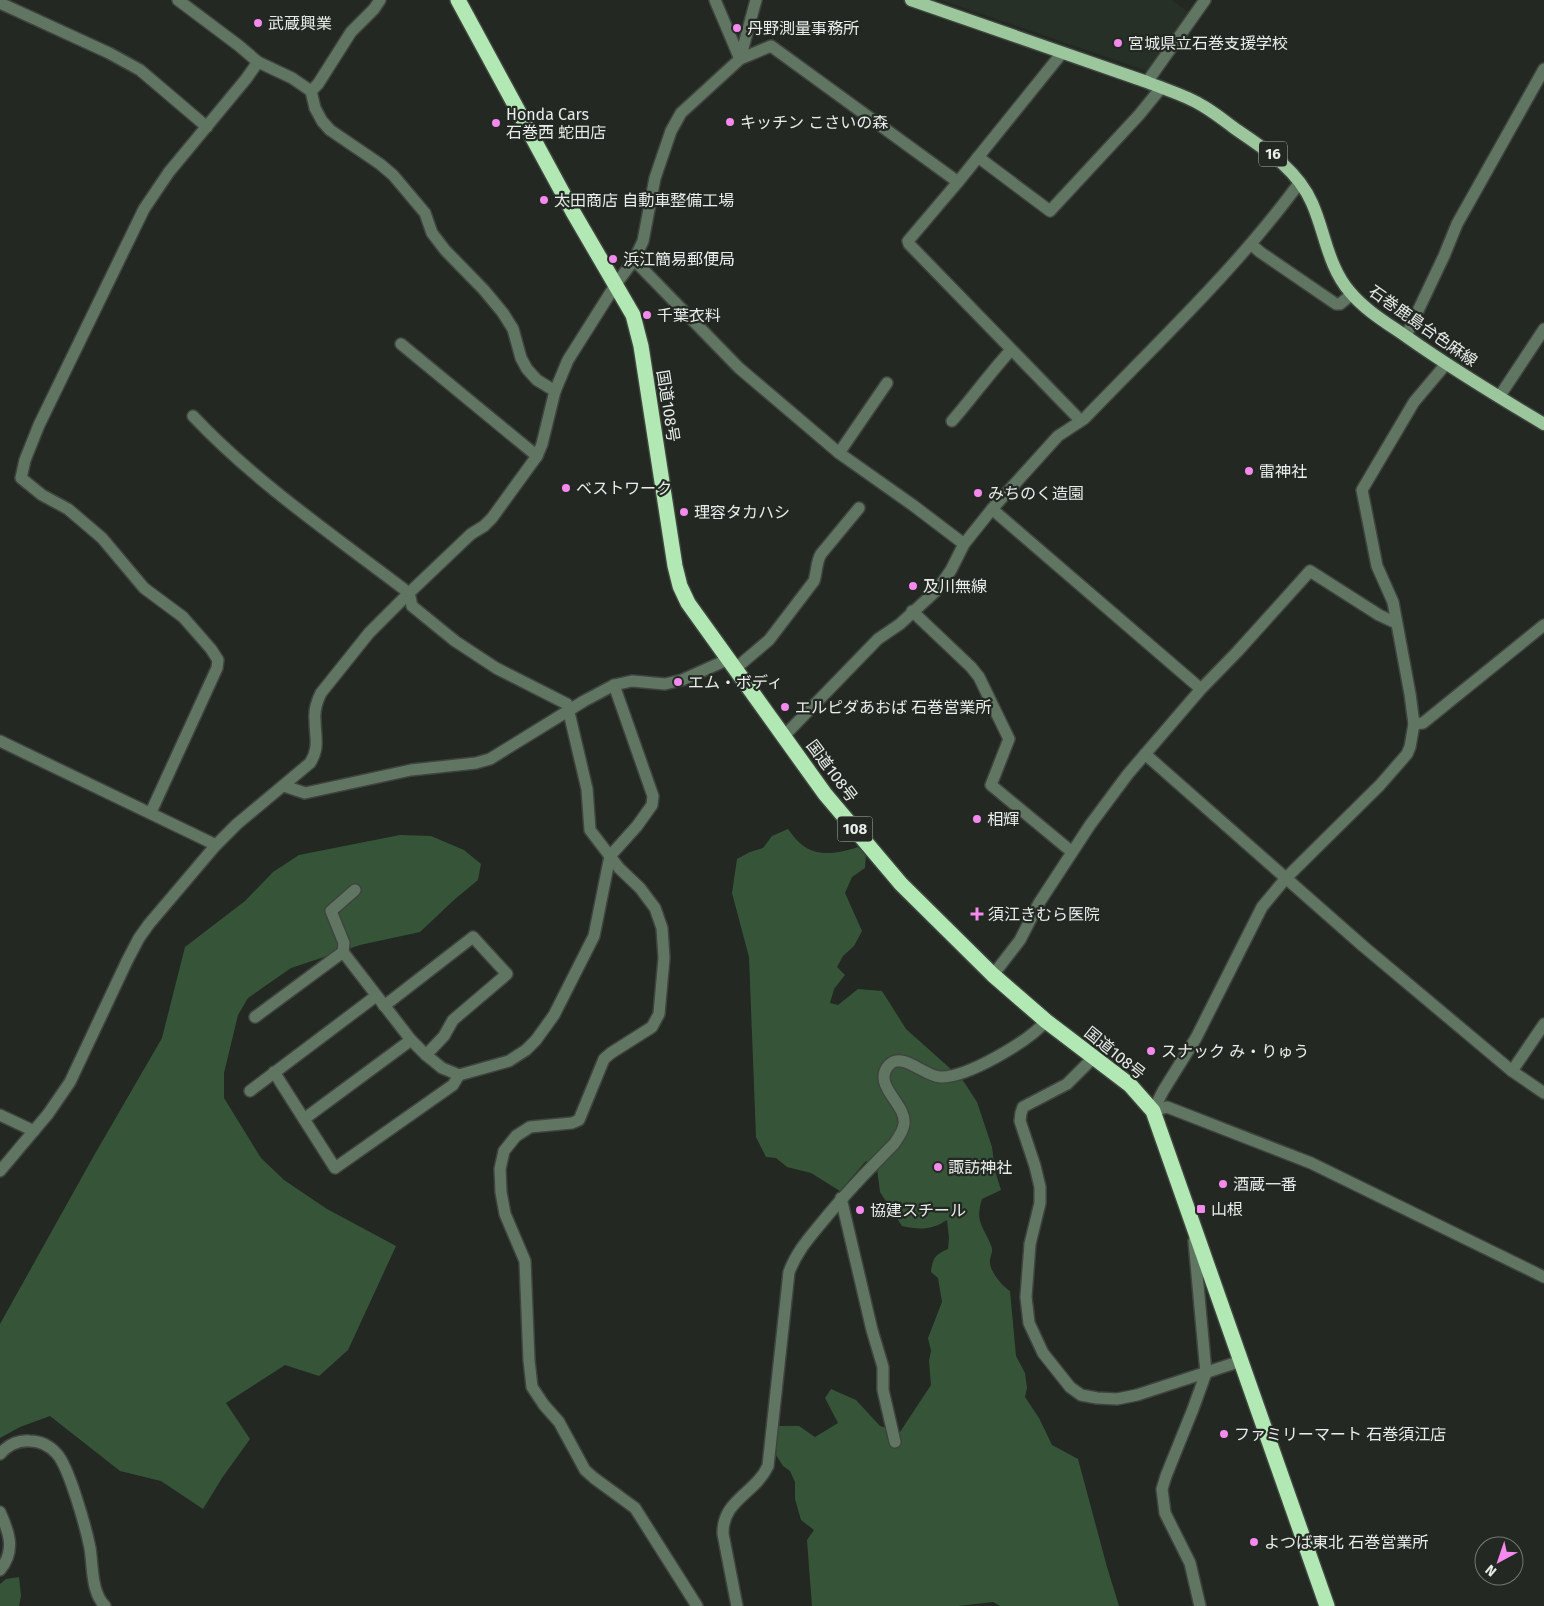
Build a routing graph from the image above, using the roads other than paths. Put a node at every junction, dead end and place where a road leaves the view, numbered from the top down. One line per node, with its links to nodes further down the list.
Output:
1 (178, 0): 11 (street)
2 (380, 0): 15 (street)
3 (458, 0): 22 (highway, 国道108号 / 108)
4 (715, 0): 10 (street)
5 (756, 0): 10 (street)
6 (911, 0): 9 (main road, 石巻鹿島台色麻線 / 16)
7 (1205, 0): 13 (street)
8 (0, 3): 16 (street)
9 (1062, 54): 13 (main road, 石巻鹿島台色麻線 / 16); 17 (street)
10 (740, 59): 18 (street); 21 (street)
11 (258, 62): 15 (street); 16 (street)
12 (1544, 69): 25 (street)
13 (1147, 82): 14 (main road, 石巻鹿島台色麻線 / 16)
14 (1161, 88): 17 (street); 19 (main road, 石巻鹿島台色麻線 / 16)
15 (311, 91): 30 (street)
16 (207, 127): 54 (street)
17 (978, 157): 18 (street)
18 (958, 182): 27 (street)
19 (1300, 182): 20 (street); 23 (main road, 石巻鹿島台色麻線 / 16)
20 (1252, 244): 23 (street); 33 (street)
21 (634, 260): 22 (street); 36 (street)
22 (616, 284): 30 (street); 45 (highway, 国道108号 / 108)
23 (1352, 294): 25 (main road, 石巻鹿島台色麻線 / 16)
24 (1544, 329): 31 (street)
25 (1406, 336): 28 (main road, 石巻鹿島台色麻線 / 16)
26 (401, 344): 37 (street)
27 (1011, 350): 33 (street); 34 (street)
28 (1446, 364): 31 (main road, 石巻鹿島台色麻線 / 16); 43 (street)
29 (887, 383): 36 (street)
30 (555, 391): 37 (street)
31 (1499, 397): 35 (main road, 石巻鹿島台色麻線 / 16)
32 (193, 416): 41 (street)
33 (1080, 420): 39 (street)
34 (952, 421)
35 (1544, 424)
36 (839, 453): 40 (street)
37 (537, 456): 41 (street)
38 (860, 508): 45 (street)
39 (992, 509): 40 (street); 47 (street)
40 (964, 544): 42 (street)
41 (409, 593): 48 (street); 53 (street)
42 (912, 611): 50 (street); 56 (street)
43 (1396, 623): 47 (street); 49 (street)
44 (1544, 625): 49 (street)
45 (732, 664): 46 (street); 50 (highway, 国道108号 / 108)
46 (614, 685): 48 (street); 57 (street)
47 (1201, 689): 52 (street)
48 (570, 711): 53 (street); 57 (street)
49 (1414, 724): 58 (street)
50 (784, 736): 61 (highway, 国道108号 / 108)
51 (0, 741): 54 (street)
52 (1145, 754): 56 (street); 58 (street)
53 (284, 786): 55 (street)
54 (151, 812): 55 (street)
55 (216, 845): 78 (street)
56 (1072, 852): 61 (street)
57 (610, 856): 72 (street); 90 (street)
58 (1286, 878): 70 (street); 75 (street)
59 (355, 890): 60 (street)
60 (342, 952): 62 (street); 64 (street)
61 (993, 975): 65 (highway, 国道108号 / 108)
62 (376, 996): 63 (street); 71 (street)
63 (384, 1006): 67 (street); 68 (street)
64 (255, 1017)
65 (1046, 1021): 69 (highway, 国道108号 / 108); 80 (street)
66 (1544, 1024): 70 (street)
67 (412, 1040): 68 (street); 77 (street)
68 (426, 1055): 72 (street)
69 (1094, 1057): 75 (highway, 国道108号 / 108); 84 (street)
70 (1512, 1070): 74 (street)
71 (274, 1072): 73 (street); 77 (street)
72 (459, 1075): 77 (street)
73 (250, 1090)
74 (1544, 1093)
75 (1153, 1111): 81 (highway, 国道108号 / 108); 82 (street)
76 (0, 1115): 78 (street)
77 (304, 1119)
78 (34, 1131): 79 (street)
79 (0, 1171)
80 (841, 1198): 85 (street); 91 (street)
81 (1193, 1226): 83 (highway, 国道108号 / 108); 84 (street)
82 (1544, 1277)
83 (1241, 1361): 84 (street); 93 (highway, 国道108号 / 108)
84 (1206, 1373): 92 (street)
85 (895, 1442)
86 (0, 1454): 89 (street)
87 (0, 1512): 88 (street)
88 (0, 1570)
89 (105, 1606)
90 (697, 1606)
91 (737, 1606)
92 (1200, 1606)
93 (1327, 1606)

